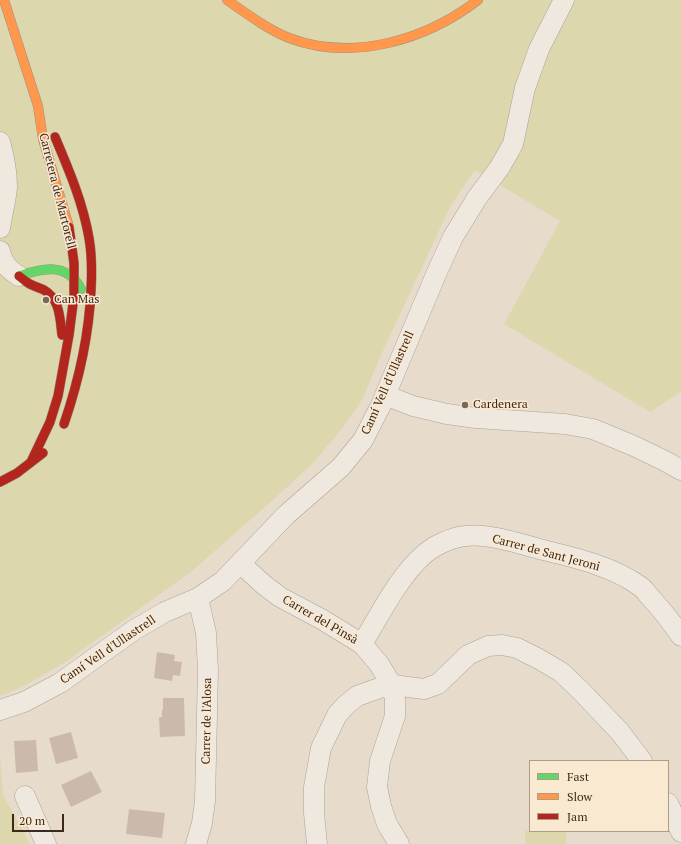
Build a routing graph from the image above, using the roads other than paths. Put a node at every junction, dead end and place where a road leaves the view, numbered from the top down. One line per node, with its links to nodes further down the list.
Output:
1 (4, 0): 5 (main road, Carretera de Martorell)
2 (227, 0): 3 (main road)
3 (478, 0)
4 (564, 0): 19 (street, Camí Vell d'Ullastrell)
5 (38, 106): 7 (main road, Carretera de Martorell); 8 (main road, Carretera de Martorell)
6 (0, 142): 9 (street)
7 (57, 185): 10 (main road); 14 (main road, Carretera de Martorell)
8 (84, 216): 14 (main road); 17 (main road, Carretera de Martorell)
9 (0, 228)
10 (62, 236)
11 (0, 251): 13 (street)
12 (55, 261): 15 (main road)
13 (19, 276): 15 (main road); 15 (main road)
14 (74, 279): 15 (main road); 16 (main road); 17 (main road); 18 (main road, Carretera de Martorell)
15 (49, 281): 18 (main road)
16 (65, 286)
17 (87, 334): 20 (main road, Carretera de Martorell)
18 (64, 366): 22 (main road, Carretera de Martorell)
19 (385, 395): 23 (street); 25 (street, Camí Vell d'Ullastrell)
20 (61, 430)
21 (52, 446): 22 (main road, Carretera de Martorell)
22 (31, 462): 24 (main road, Carretera de Martorell)
23 (681, 470)
24 (0, 482)
25 (240, 563): 26 (street, Camí Vell d'Ullastrell); 28 (street, Carrer del Pinsà)
26 (198, 598): 30 (street, Camí Vell d'Ullastrell); 36 (street, Carrer de l'Alosa)
27 (681, 636): 28 (street, Carrer de Sant Jeroni)
28 (362, 644): 29 (street, Carrer del Pinsà)
29 (391, 684): 31 (street); 37 (street); 38 (street, Carrer del Pinsà)
30 (0, 710)
31 (641, 760)
32 (25, 796): 35 (street)
33 (669, 805): 34 (street)
34 (681, 832)
35 (46, 844)
36 (196, 844)
37 (317, 844)
38 (399, 844)

